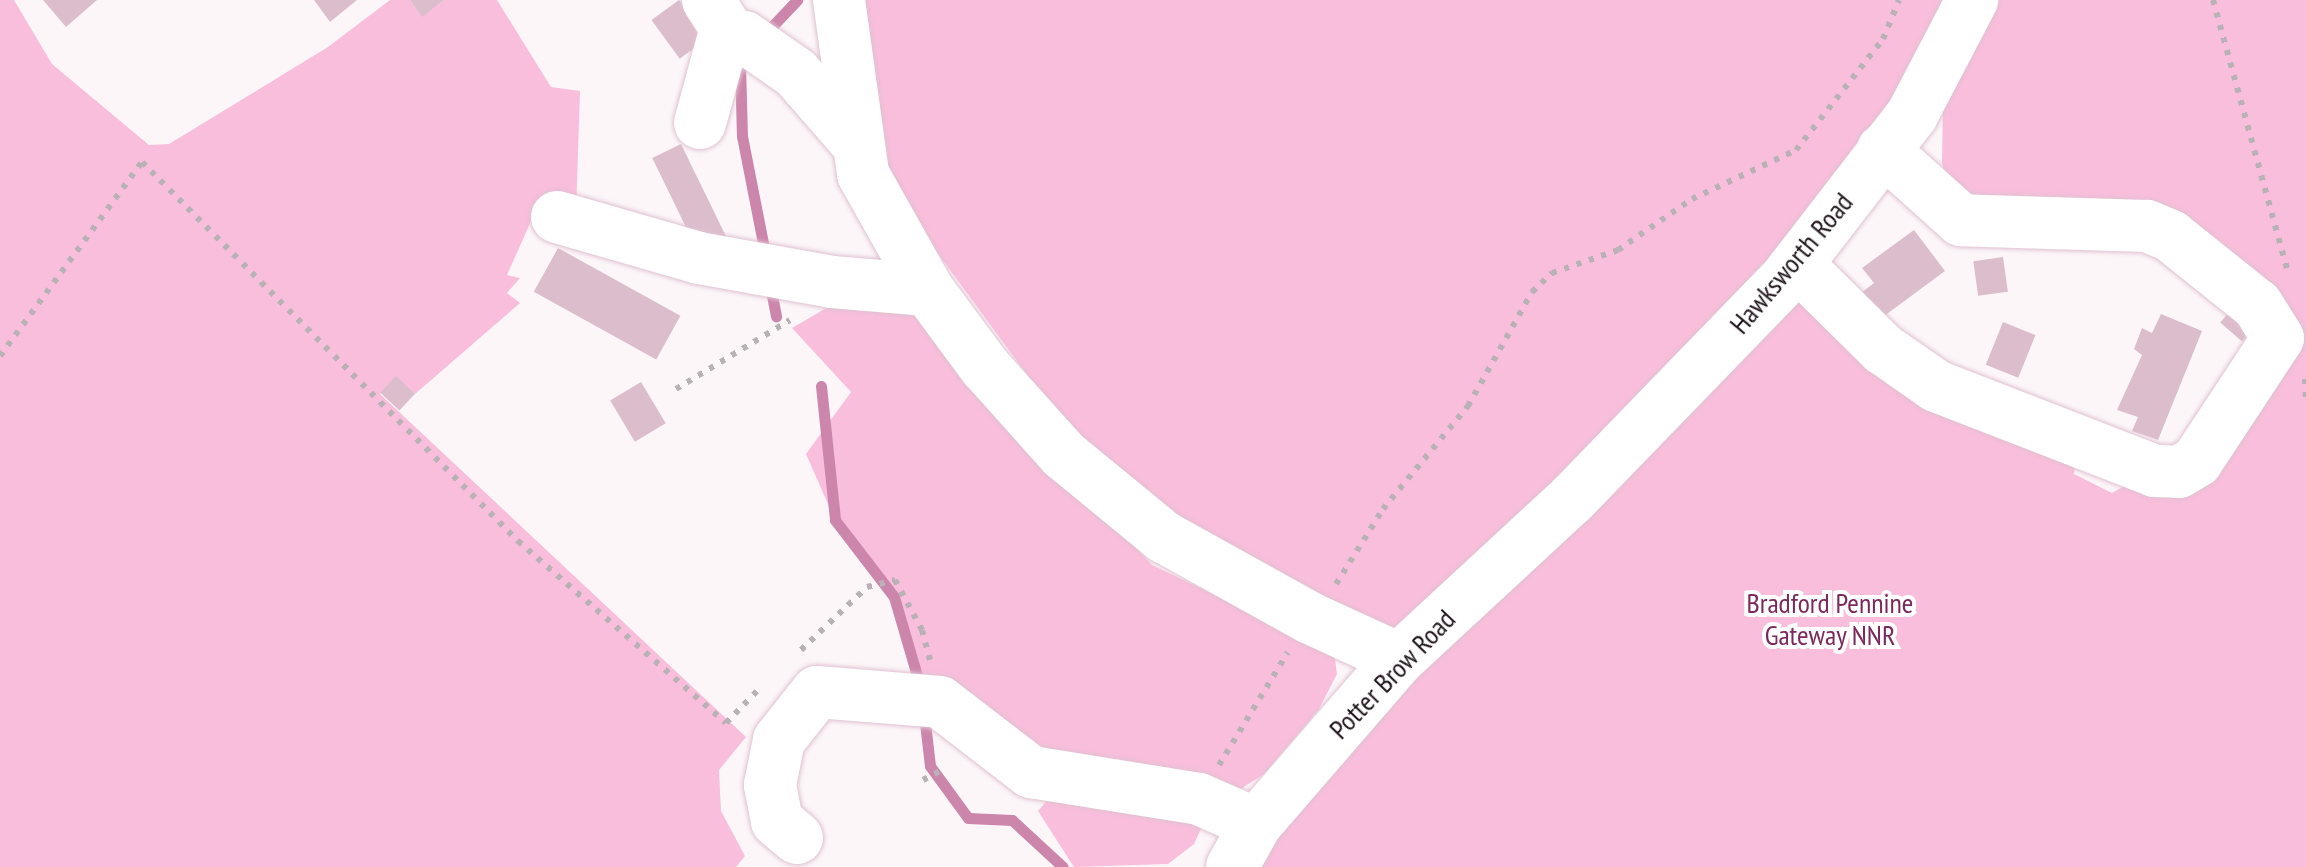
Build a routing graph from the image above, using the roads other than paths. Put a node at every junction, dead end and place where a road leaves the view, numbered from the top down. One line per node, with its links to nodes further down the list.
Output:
1 (840, 0): 6 (street)
2 (1972, 0): 4 (street, Hawksworth Road)
3 (738, 33): 5 (street); 6 (street)
4 (1925, 92): 7 (street, Hawksworth Road); 8 (street)
5 (700, 123)
6 (856, 142): 11 (street)
7 (1883, 150): 8 (street); 10 (street, Hawksworth Road)
8 (1943, 202): 10 (street)
9 (557, 216): 11 (street)
10 (1797, 264): 12 (street, Hawksworth Road)
11 (928, 290): 13 (street)
12 (1572, 499): 13 (street, Potter Brow Road)
13 (1399, 659): 15 (street, Potter Brow Road)
14 (797, 838): 15 (street)
15 (1244, 845)

